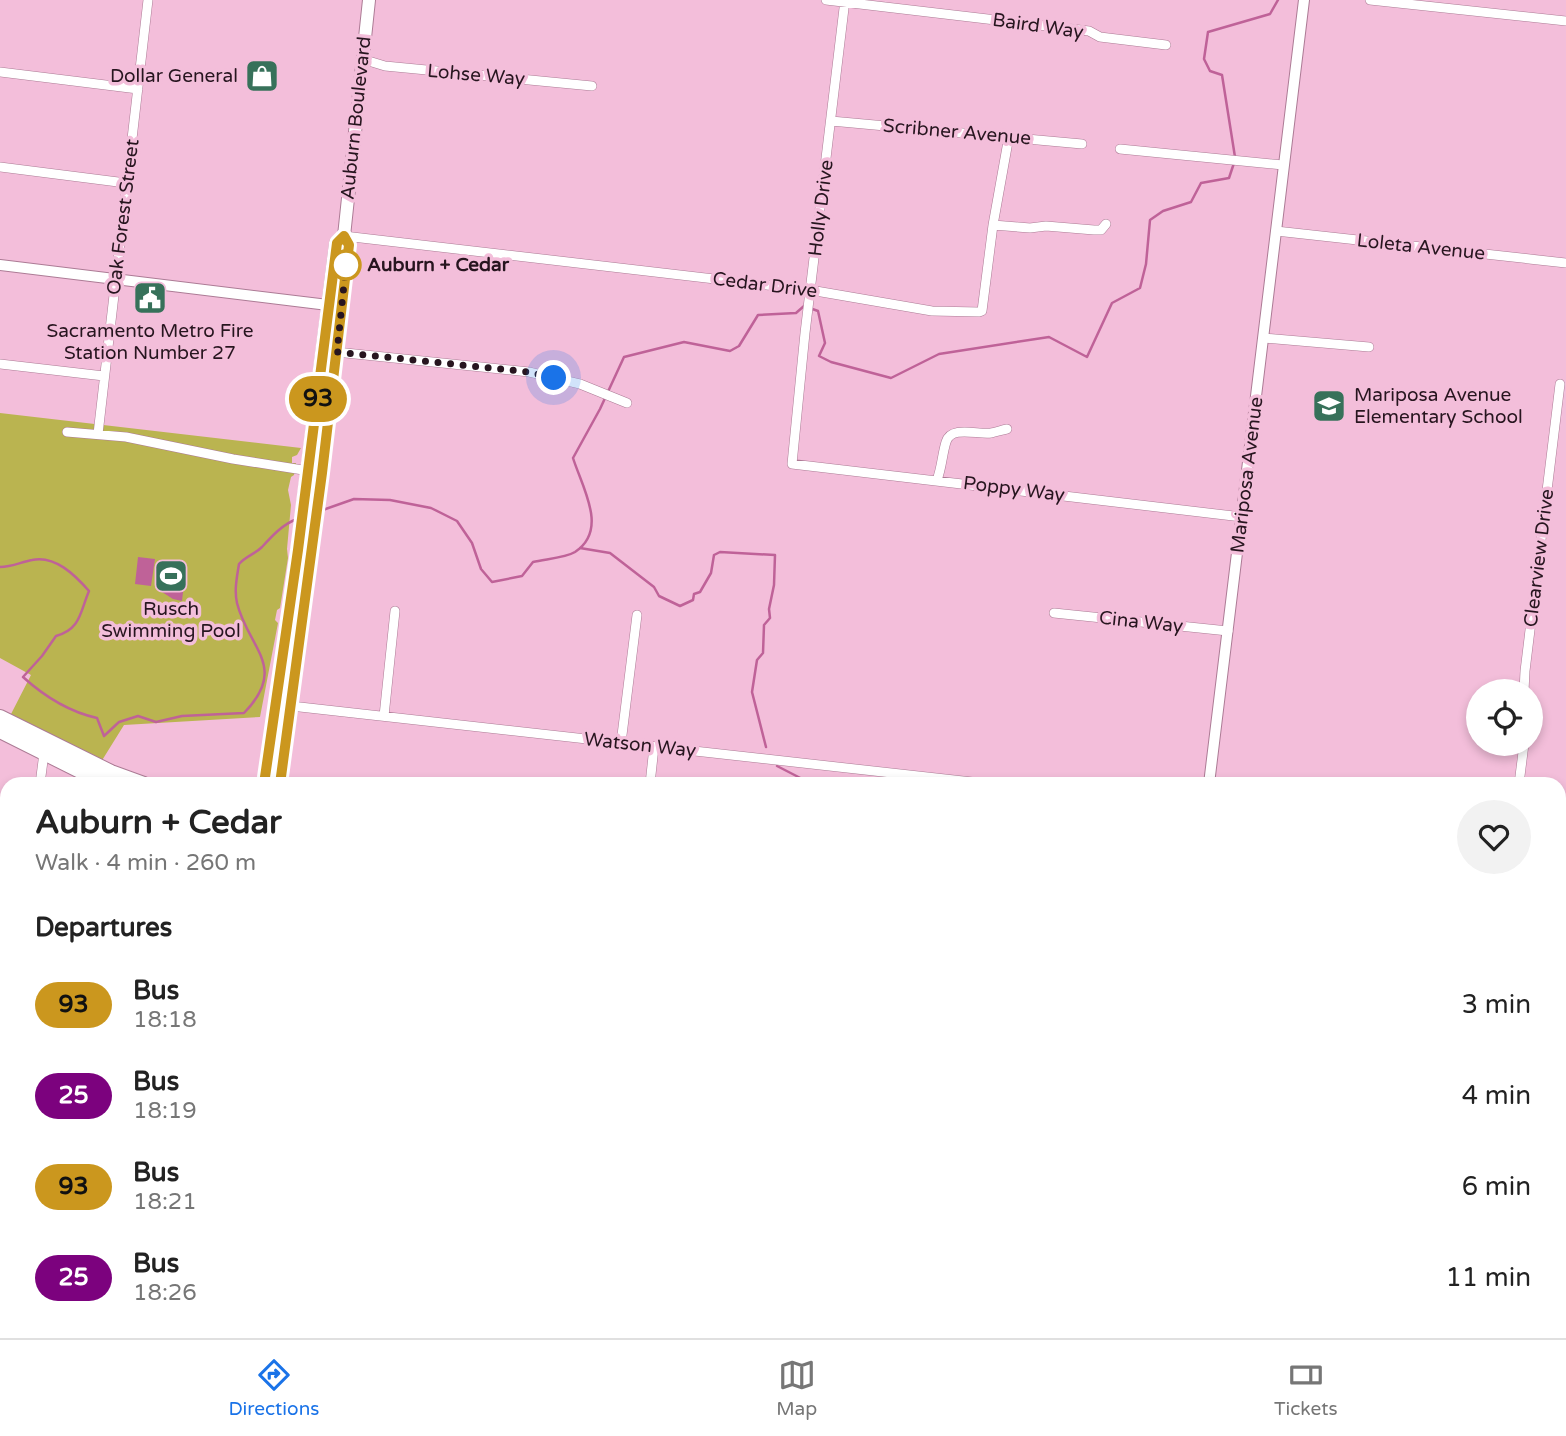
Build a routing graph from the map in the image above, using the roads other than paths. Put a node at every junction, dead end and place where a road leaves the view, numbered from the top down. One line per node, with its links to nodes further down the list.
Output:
1 (148, 0): 12 (street, Oak Forest Street)
2 (369, 0): 9 (main road, Auburn Boulevard)
3 (826, 0): 6 (street, Baird Way)
4 (1304, 0): 17 (street, Mariposa Avenue)
5 (1370, 0): 7 (street)
6 (845, 1): 8 (street, Baird Way); 13 (street, Holly Drive)
7 (1566, 21)
8 (1166, 45)
9 (362, 59): 11 (street, Lohse Way); 23 (main road, Auburn Boulevard)
10 (0, 72): 12 (street)
11 (592, 86)
12 (138, 89): 19 (street, Oak Forest Street)
13 (831, 121): 14 (street, Scribner Avenue); 27 (street, Holly Drive)
14 (1009, 136): 15 (street, Scribner Avenue); 21 (street)
15 (1082, 144)
16 (1120, 149): 17 (street)
17 (1283, 165): 22 (street, Mariposa Avenue)
18 (0, 167): 19 (street)
19 (126, 183): 26 (street, Oak Forest Street)
20 (1106, 224): 21 (street)
21 (993, 225): 27 (street, Cedar Drive)
22 (1276, 231): 24 (street, Loleta Avenue); 29 (street, Mariposa Avenue)
23 (344, 236): 27 (street, Cedar Drive); 28 (main road, Auburn Boulevard); 31 (main road, Auburn Boulevard)
24 (1566, 263)
25 (0, 265): 26 (street)
26 (116, 278): 28 (street); 33 (street, Oak Forest Street)
27 (810, 290): 39 (street, Holly Drive)
28 (328, 305): 40 (main road, Auburn Boulevard)
29 (1264, 338): 30 (street); 42 (street, Mariposa Avenue)
30 (1369, 347)
31 (337, 352): 35 (street); 40 (main road, Auburn Boulevard)
32 (0, 364): 33 (street)
33 (104, 376): 38 (street, Oak Forest Street)
34 (1560, 384): 47 (street, Clearview Drive)
35 (626, 403)
36 (1007, 429): 41 (street)
37 (67, 432): 38 (street)
38 (98, 434): 40 (street)
39 (792, 458): 41 (street, Poppy Way)
40 (315, 472): 48 (main road, Auburn Boulevard); 59 (main road, Auburn Boulevard)
41 (937, 480): 42 (street, Poppy Way)
42 (1242, 517): 46 (street, Mariposa Avenue)
43 (395, 611): 49 (street)
44 (1054, 613): 46 (street, Cina Way)
45 (637, 615): 52 (street)
46 (1228, 631): 63 (street, Mariposa Avenue)
47 (1525, 679)
48 (291, 706): 49 (street, Watson Way); 60 (main road, Auburn Boulevard)
49 (384, 716): 52 (street, Watson Way)
50 (0, 717): 58 (main road)
51 (0, 731): 54 (main road)
52 (621, 743): 53 (street, Watson Way)
53 (654, 747): 61 (street); 62 (street, Watson Way)
54 (44, 753): 56 (street); 57 (main road)
55 (1522, 756): 64 (street)
56 (41, 777)
57 (92, 777)
58 (125, 777)
59 (265, 777)
60 (281, 777)
61 (651, 777)
62 (926, 777)
63 (1210, 777)
64 (1520, 777)

